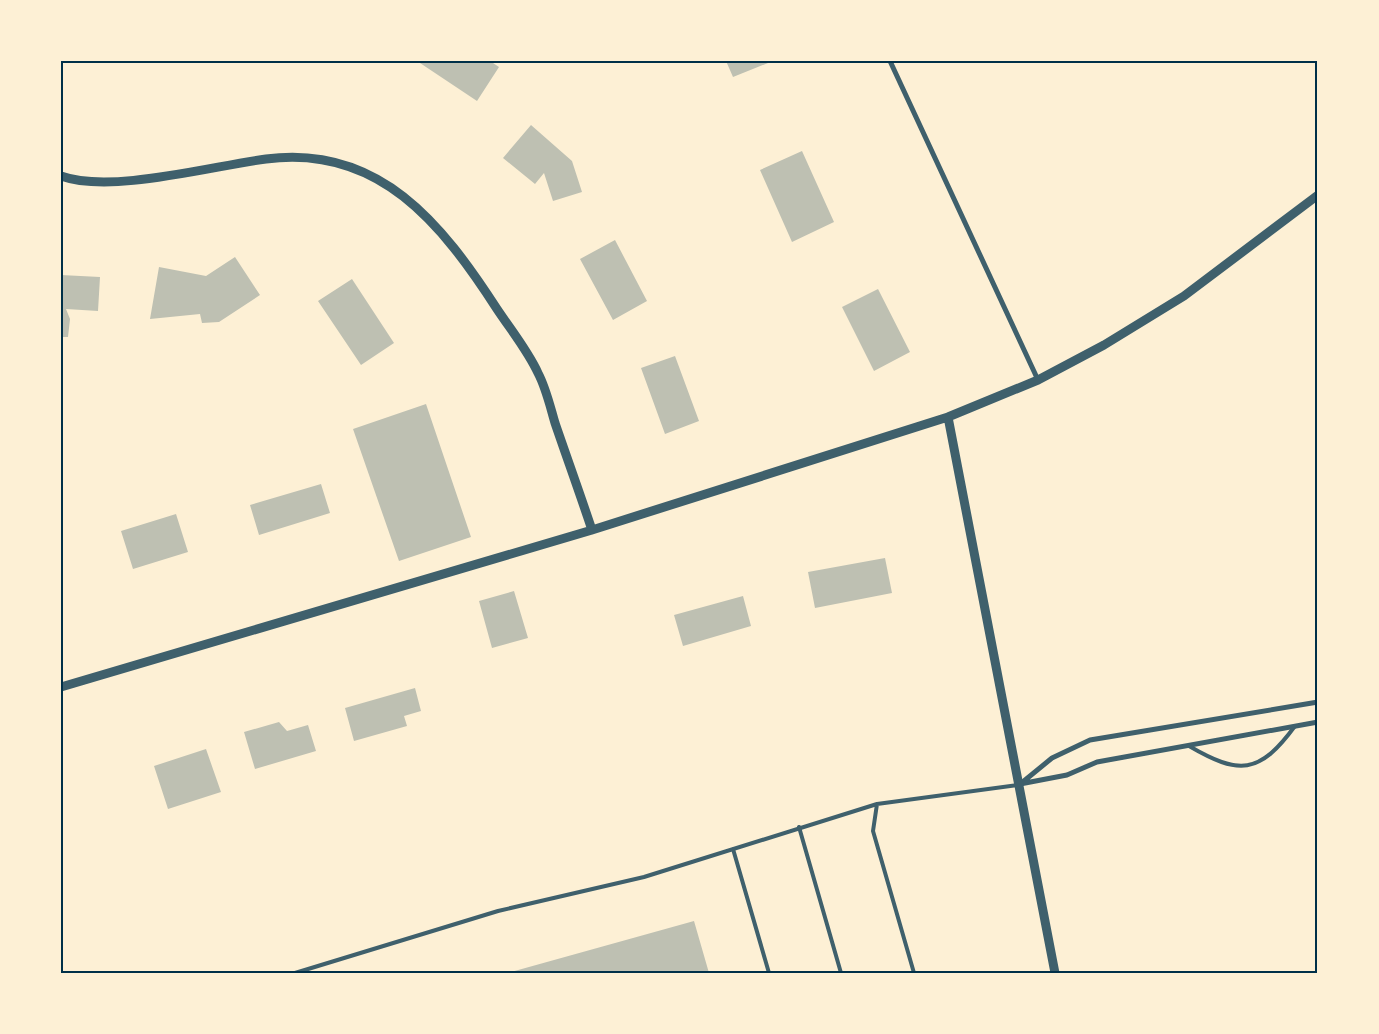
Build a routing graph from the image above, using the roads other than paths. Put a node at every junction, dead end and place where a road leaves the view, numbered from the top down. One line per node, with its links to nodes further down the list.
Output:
1 (890, 61): 4 (street)
2 (61, 176): 6 (street)
3 (1318, 196): 4 (street)
4 (1038, 380): 5 (street)
5 (948, 417): 6 (street); 12 (street)
6 (592, 530): 7 (street)
7 (61, 687)
8 (1318, 702): 12 (street)
9 (1318, 722): 10 (street)
10 (1295, 726): 11 (street); 11 (lane)
11 (1189, 746): 12 (street)
12 (1019, 785): 13 (lane); 20 (street)
13 (876, 804): 14 (lane); 19 (lane)
14 (798, 828): 15 (lane); 18 (lane)
15 (733, 849): 16 (lane); 17 (lane)
16 (295, 973)
17 (769, 973)
18 (841, 973)
19 (914, 973)
20 (1055, 973)

